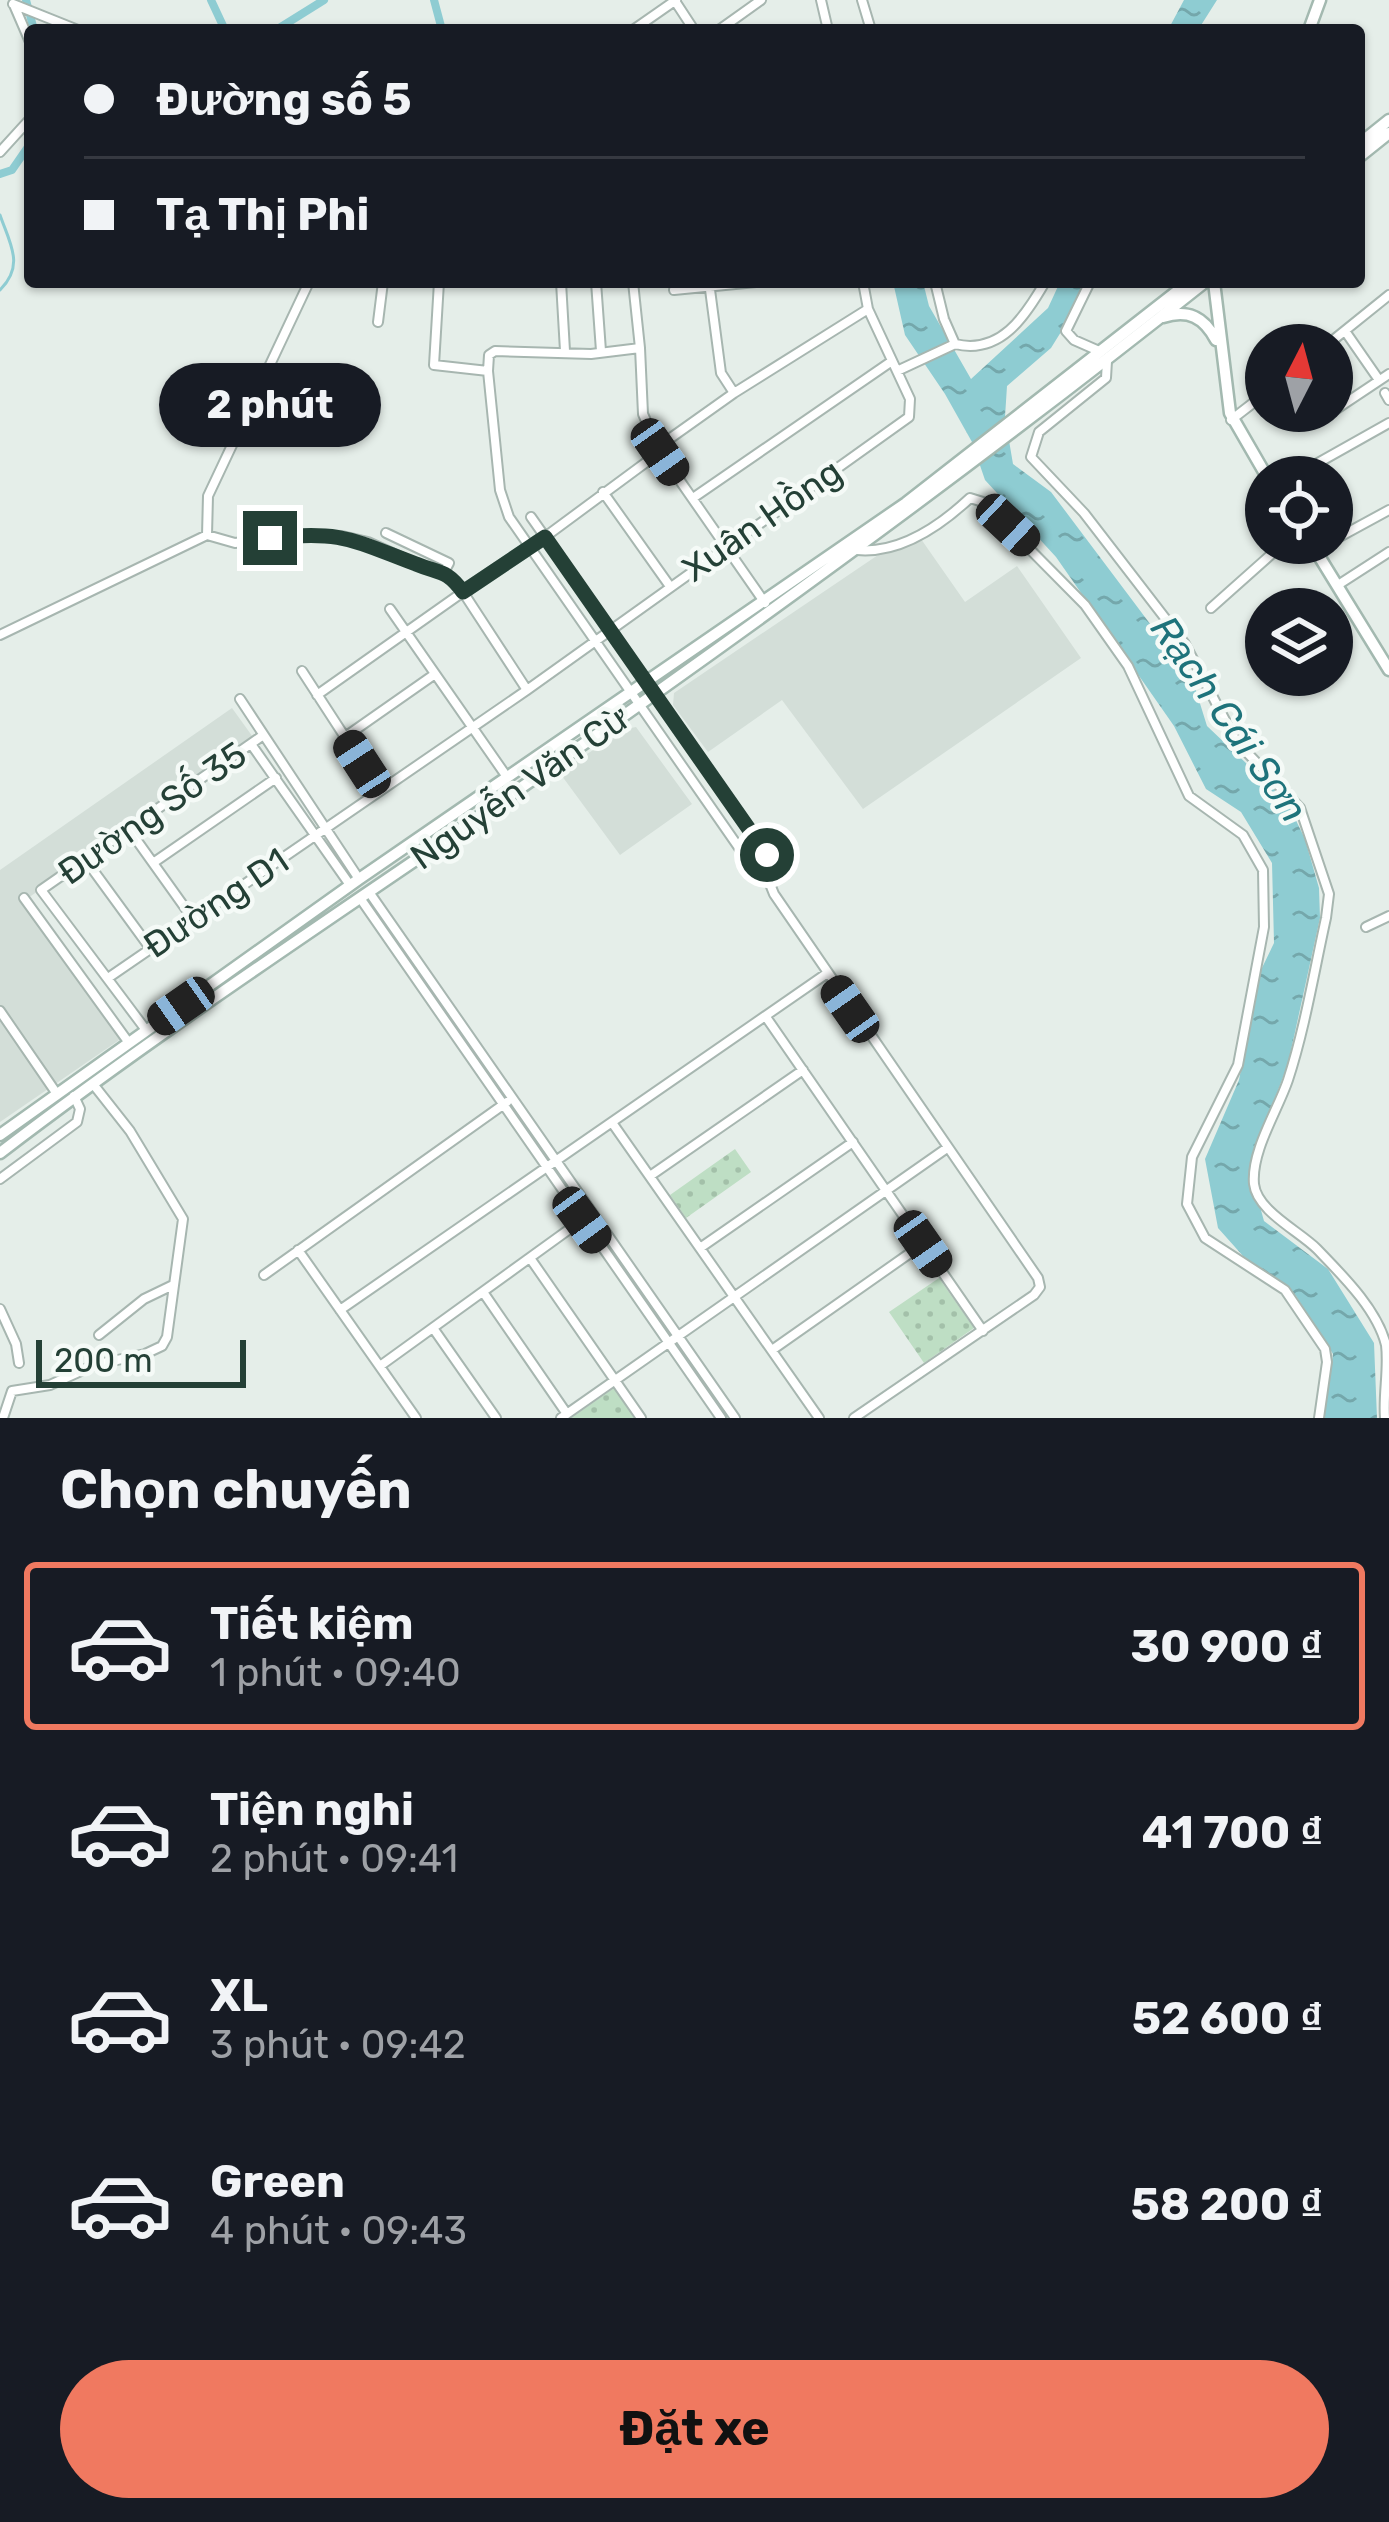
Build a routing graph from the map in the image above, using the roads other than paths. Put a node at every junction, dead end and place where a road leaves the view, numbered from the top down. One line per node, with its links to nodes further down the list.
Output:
1 (675, 0): 5 (street)
2 (761, 0): 6 (street)
3 (13, 2): 4 (street)
4 (64, 24)
5 (641, 24)
6 (727, 24)
7 (1389, 120): 10 (main road)
8 (24, 125): 11 (street)
9 (1389, 133): 12 (main road)
10 (1365, 140)
11 (0, 152)
12 (1365, 152)
13 (306, 288): 62 (street)
14 (382, 288): 33 (street)
15 (439, 288): 44 (street)
16 (561, 288): 40 (street)
17 (596, 288): 39 (street)
18 (634, 288): 38 (street)
19 (686, 288): 29 (street)
20 (710, 288): 47 (street)
21 (864, 288): 31 (street)
22 (872, 288): 31 (street)
23 (936, 288): 36 (street)
24 (1040, 288): 36 (street)
25 (1087, 288): 41 (street)
26 (1177, 288): 41 (main road, Nguyễn Văn Cừ)
27 (1198, 288): 32 (main road, Nguyễn Văn Cừ)
28 (1214, 288): 37 (main road)
29 (674, 290)
30 (1389, 295): 34 (street)
31 (868, 303): 42 (street); 47 (street)
32 (1160, 318): 37 (main road); 41 (main road, Nguyễn Văn Cừ)
33 (378, 322)
34 (1353, 324)
35 (1353, 343): 46 (street)
36 (951, 346): 43 (street)
37 (1219, 346): 50 (main road)
38 (640, 347): 39 (street); 52 (street)
39 (601, 350): 40 (street)
40 (565, 352): 44 (street)
41 (1104, 356): 57 (main road, Nguyễn Văn Cừ); 163 (street)
42 (892, 361): 43 (street); 56 (street)
43 (902, 369): 64 (street, Xuân Hồng)
44 (488, 371): 65 (street)
45 (1389, 374): 46 (street)
46 (1379, 380): 48 (street)
47 (734, 393): 52 (street)
48 (1353, 398)
49 (1245, 409): 50 (street)
50 (1231, 420): 53 (main road)
51 (1389, 423): 54 (street)
52 (659, 450): 55 (street); 56 (street)
53 (1254, 456)
54 (1331, 456)
55 (603, 492): 63 (street); 72 (street)
56 (693, 498): 64 (street)
57 (910, 507): 66 (main road, Nguyễn Văn Cừ); 75 (main road, Nguyễn Văn Cừ)
58 (1389, 510): 60 (street)
59 (531, 517): 63 (street)
60 (1353, 530)
61 (386, 533): 71 (street)
62 (207, 535): 71 (street); 80 (street)
63 (545, 537): 65 (main road); 78 (street)
64 (726, 545): 72 (street, Xuân Hồng); 75 (street)
65 (528, 546): 74 (main road); 81 (street)
66 (856, 550): 75 (main road, Nguyễn Văn Cừ); 162 (street)
67 (1385, 554): 70 (street); 73 (street)
68 (1260, 564): 76 (street)
69 (1325, 564): 73 (main road)
70 (1389, 566)
71 (445, 572): 74 (street)
72 (669, 585): 78 (street, Xuân Hồng)
73 (1338, 585): 82 (main road)
74 (463, 592): 79 (street); 87 (street)
75 (767, 606): 85 (main road, Nguyễn Văn Cừ); 88 (main road, Nguyễn Văn Cừ)
76 (1211, 608)
77 (390, 609): 79 (street)
78 (610, 630): 81 (street, Xuân Hồng); 85 (street)
79 (406, 632): 84 (street); 89 (street)
80 (0, 635)
81 (596, 640): 86 (street); 87 (street, Xuân Hồng)
82 (1389, 670)
83 (302, 671): 89 (street)
84 (435, 674): 92 (street); 94 (street)
85 (646, 680): 86 (main road, Nguyễn Văn Cừ); 88 (street)
86 (632, 689): 91 (street); 97 (main road, Nguyễn Văn Cừ)
87 (527, 690): 92 (street, Xuân Hồng)
88 (654, 693): 91 (main road, Nguyễn Văn Cừ); 105 (street)
89 (317, 695): 94 (street)
90 (240, 699): 93 (street)
91 (640, 703): 99 (main road, Nguyễn Văn Cừ); 105 (street)
92 (472, 728): 97 (street); 98 (street, Đường D1)
93 (262, 736): 95 (street, Đường Số 35); 101 (street)
94 (345, 737): 98 (street)
95 (251, 744): 96 (street); 100 (street, Đường Số 35)
96 (276, 778): 102 (street); 104 (street)
97 (508, 778): 99 (main road); 106 (main road, Nguyễn Văn Cừ)
98 (380, 791): 101 (street, Đường D1)
99 (516, 791): 107 (main road, Nguyễn Văn Cừ)
100 (128, 828): 103 (street, Đường Số 35); 104 (street)
101 (326, 829): 102 (street, Đường D1); 106 (street)
102 (316, 836): 106 (street); 110 (street, Đường D1)
103 (85, 859): 112 (street); 114 (street, Đường Số 35)
104 (153, 863): 110 (street)
105 (764, 869): 113 (street)
106 (355, 882): 107 (main road); 117 (main road, Nguyễn Văn Cừ)
107 (364, 895): 117 (main road, Nguyễn Văn Cừ); 123 (street)
108 (24, 898): 118 (street)
109 (1389, 916): 111 (street)
110 (193, 919): 112 (street, Đường D1)
111 (1366, 927)
112 (150, 948): 114 (street, Đường D1)
113 (826, 974): 116 (street); 127 (street)
114 (107, 978): 117 (street)
115 (0, 1011): 121 (street)
116 (766, 1016): 119 (street); 124 (street)
117 (150, 1035): 118 (main road, Nguyễn Văn Cừ); 120 (main road, Nguyễn Văn Cừ)
118 (129, 1043): 121 (main road, Nguyễn Văn Cừ)
119 (802, 1070): 126 (street); 131 (street)
120 (92, 1082): 122 (main road, Nguyễn Văn Cừ); 140 (street)
121 (57, 1094): 125 (main road, Nguyễn Văn Cừ)
122 (74, 1096): 128 (main road, Nguyễn Văn Cừ); 132 (street)
123 (508, 1102): 129 (street); 130 (street); 137 (street)
124 (613, 1124): 129 (street); 131 (street)
125 (0, 1135)
126 (853, 1142): 133 (street); 136 (street)
127 (946, 1148): 133 (street); 146 (street)
128 (0, 1153)
129 (558, 1162): 130 (street); 148 (street)
130 (548, 1169): 134 (street); 144 (street)
131 (650, 1177): 136 (street)
132 (0, 1179)
133 (886, 1190): 135 (street); 142 (street)
134 (582, 1220): 138 (street); 148 (street)
135 (923, 1244): 146 (street); 149 (street)
136 (700, 1248): 142 (street)
137 (298, 1250): 139 (street); 144 (street)
138 (530, 1258): 141 (street); 152 (street)
139 (264, 1275)
140 (173, 1286): 147 (street); 154 (street)
141 (483, 1292): 145 (street); 153 (street)
142 (736, 1296): 148 (street); 149 (street)
143 (0, 1309): 150 (street)
144 (340, 1310): 151 (street)
145 (433, 1328): 151 (street); 156 (street)
146 (983, 1330): 161 (street)
147 (100, 1335)
148 (674, 1339): 152 (street); 158 (street); 159 (street)
149 (772, 1350): 160 (street)
150 (19, 1363)
151 (380, 1366): 155 (street)
152 (615, 1380): 153 (street); 157 (street)
153 (564, 1416)
154 (3, 1418)
155 (416, 1418)
156 (496, 1418)
157 (641, 1418)
158 (721, 1418)
159 (734, 1418)
160 (819, 1418)
161 (854, 1418)
162 (1319, 1418)
163 (1385, 1418)

